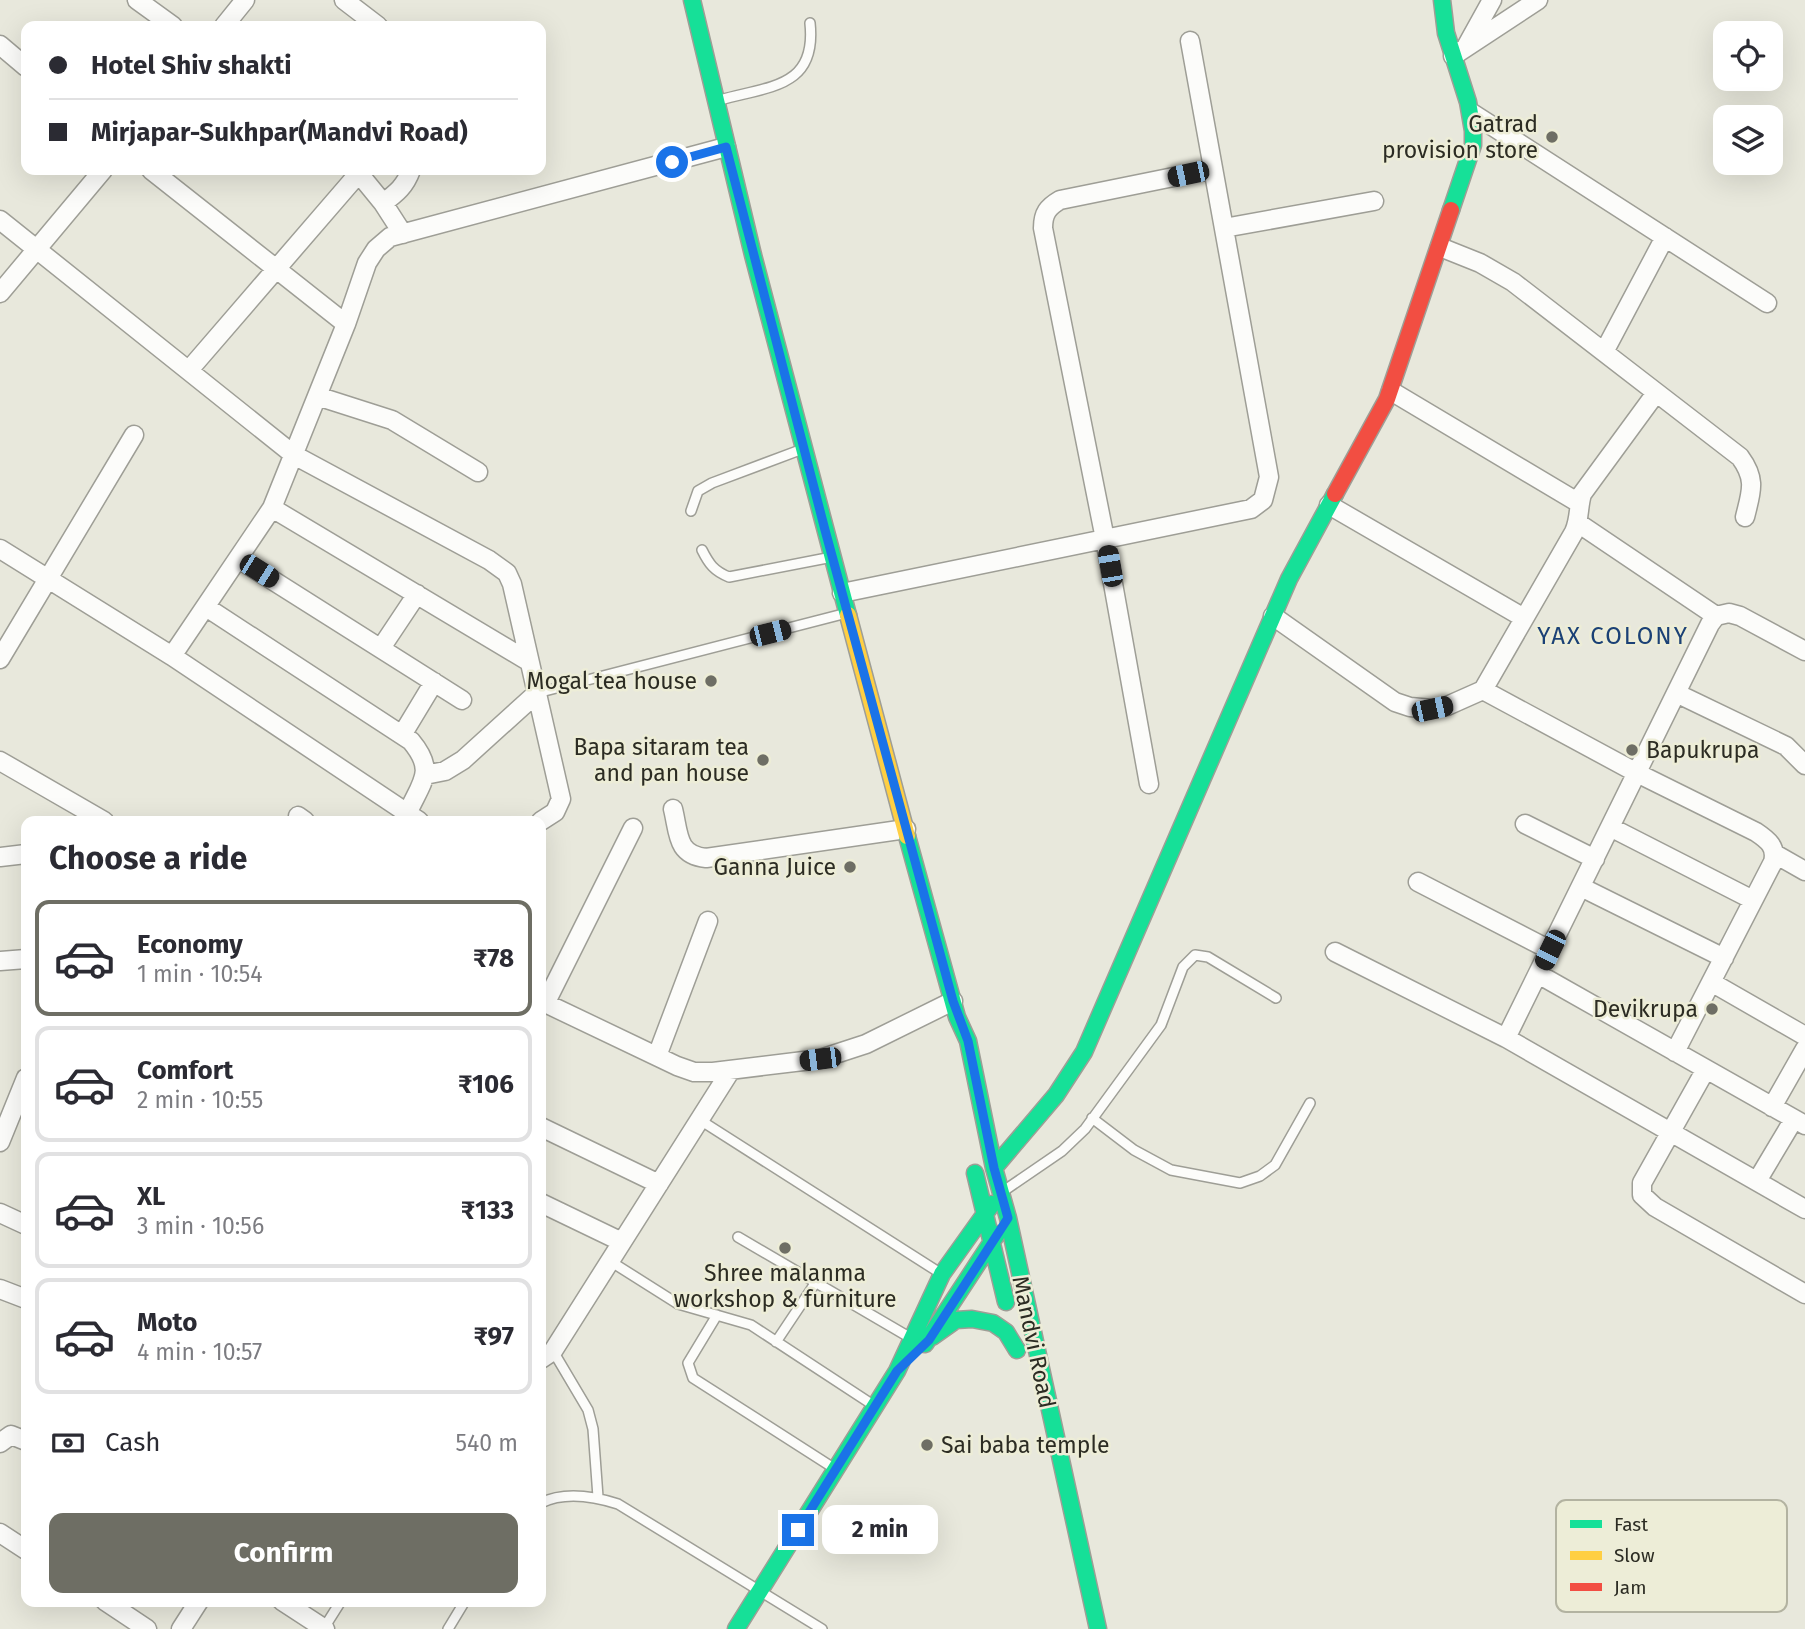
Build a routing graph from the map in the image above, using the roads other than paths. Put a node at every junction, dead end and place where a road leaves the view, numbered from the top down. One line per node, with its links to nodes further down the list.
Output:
1 (137, 0): 8 (street)
2 (245, 0): 9 (street)
3 (344, 0): 10 (street)
4 (692, 0): 16 (main road, Mandvi Road)
5 (1442, 0): 14 (main road)
6 (1492, 0): 14 (street)
7 (1538, 0): 14 (street)
8 (166, 21)
9 (228, 21)
10 (371, 21)
11 (810, 23): 16 (lane)
12 (1190, 41): 19 (street)
13 (0, 45): 15 (street)
14 (1460, 52): 17 (main road)
15 (21, 63)
16 (715, 102): 18 (main road, Mandvi Road)
17 (1472, 113): 30 (street); 31 (main road)
18 (726, 147): 29 (street); 43 (main road, Mandvi Road)
19 (1213, 169): 28 (street); 52 (street)
20 (99, 175): 32 (street)
21 (157, 175): 33 (street)
22 (355, 175): 33 (street)
23 (361, 175): 26 (street)
24 (409, 175): 26 (street)
25 (1374, 201): 28 (street)
26 (383, 203): 29 (street)
27 (0, 219): 32 (street)
28 (1224, 228): 52 (street)
29 (403, 234): 36 (street)
30 (1665, 237): 35 (street); 37 (street)
31 (1440, 247): 37 (street); 39 (main road)
32 (37, 249): 34 (street); 38 (street)
33 (276, 269): 36 (street); 38 (street)
34 (0, 293)
35 (1767, 303)
36 (346, 324): 41 (street)
37 (1604, 352): 40 (street)
38 (189, 370): 44 (street)
39 (1391, 391): 46 (street); 47 (main road)
40 (1657, 393): 46 (street); 50 (street)
41 (317, 396): 44 (street); 45 (street)
42 (134, 435): 57 (street)
43 (804, 449): 49 (lane); 55 (main road, Mandvi Road)
44 (294, 455): 48 (street); 69 (street)
45 (478, 472)
46 (1579, 503): 51 (street)
47 (1329, 505): 62 (main road); 64 (street)
48 (272, 508): 56 (street); 59 (street)
49 (691, 511)
50 (1745, 517)
51 (1578, 523): 63 (street); 64 (street)
52 (1105, 539): 58 (street); 80 (street)
53 (0, 549): 57 (street)
54 (702, 550): 55 (lane)
55 (832, 557): 58 (main road, Mandvi Road)
56 (239, 559): 60 (street); 65 (street)
57 (48, 579): 67 (street); 68 (street)
58 (842, 593): 61 (main road, Mandvi Road)
59 (417, 594): 65 (street); 69 (street)
60 (206, 607): 67 (street); 75 (street)
61 (847, 613): 72 (lane); 89 (main road, Mandvi Road)
62 (1273, 616): 71 (street); 128 (main road)
63 (1716, 616): 66 (street); 73 (street)
64 (1524, 618): 71 (street)
65 (381, 648): 70 (street)
66 (1805, 651)
67 (172, 656): 83 (street)
68 (0, 659)
69 (528, 661): 72 (street)
70 (434, 682): 74 (street); 75 (street)
71 (1483, 690): 78 (street)
72 (537, 693): 79 (street); 85 (street)
73 (1676, 693): 77 (street); 78 (street)
74 (462, 700)
75 (402, 735): 79 (street)
76 (0, 761): 82 (street)
77 (1805, 765)
78 (1637, 773): 87 (street); 90 (street)
79 (425, 775): 84 (street)
80 (1149, 784)
81 (673, 808): 89 (street)
82 (95, 816)
83 (412, 816)
84 (414, 816)
85 (546, 818)
86 (1525, 824): 93 (street)
87 (1610, 827): 93 (street); 97 (street)
88 (633, 828): 106 (street)
89 (906, 829): 109 (main road, Mandvi Road)
90 (1775, 854): 94 (street); 97 (street)
91 (21, 855): 92 (street)
92 (0, 857)
93 (1595, 859): 96 (street)
94 (1805, 871)
95 (1418, 882): 99 (street)
96 (1581, 887): 99 (street); 101 (street)
97 (1753, 900): 101 (street)
98 (708, 921): 115 (street)
99 (1550, 950): 104 (street)
100 (1335, 952): 111 (street)
101 (1724, 958): 105 (street)
102 (21, 959): 103 (street)
103 (0, 961)
104 (1538, 974): 111 (street); 114 (street)
105 (1711, 982): 110 (street); 114 (street)
106 (546, 996)
107 (1276, 998): 121 (lane)
108 (546, 1003): 115 (street)
109 (955, 1009): 112 (main road); 117 (street); 128 (main road, Mandvi Road)
110 (1805, 1036)
111 (1506, 1038): 125 (street)
112 (952, 1047)
113 (1805, 1049): 120 (street)
114 (1675, 1052): 116 (street)
115 (657, 1056): 117 (street)
116 (1706, 1069): 120 (street); 125 (street)
117 (731, 1070): 122 (street)
118 (1310, 1102): 121 (lane)
119 (21, 1105): 126 (street)
120 (1772, 1107): 123 (street)
121 (1092, 1118): 131 (lane)
122 (700, 1120): 130 (street); 142 (lane)
123 (1800, 1122): 129 (street)
124 (546, 1128): 130 (street)
125 (1670, 1132): 129 (street); 145 (street)
126 (0, 1142)
127 (972, 1157): 135 (main road)
128 (994, 1168): 131 (main road, Mandvi Road)
129 (1757, 1181): 133 (street)
130 (659, 1184): 139 (street)
131 (1001, 1194): 135 (main road); 136 (main road, Mandvi Road)
132 (546, 1205): 139 (street)
133 (1805, 1209)
134 (0, 1213): 137 (street)
135 (984, 1213): 140 (main road); 142 (main road)
136 (1008, 1218): 140 (main road); 166 (main road, Mandvi Road)
137 (21, 1223)
138 (738, 1237): 143 (lane)
139 (622, 1242): 141 (street)
140 (991, 1243): 148 (main road); 148 (main road)
141 (610, 1261): 147 (lane); 150 (street)
142 (942, 1274): 148 (main road)
143 (816, 1282): 148 (lane); 149 (lane)
144 (0, 1289): 146 (street)
145 (1805, 1294)
146 (21, 1297)
147 (717, 1315): 149 (lane); 155 (lane)
148 (921, 1340): 151 (main road)
149 (776, 1342): 151 (lane)
150 (547, 1355): 156 (lane)
151 (875, 1407): 155 (main road)
152 (21, 1439): 153 (street)
153 (0, 1443)
154 (1043, 1452): 166 (main road)
155 (836, 1469): 160 (main road)
156 (598, 1497): 157 (lane); 160 (lane)
157 (546, 1500)
158 (0, 1533): 159 (street)
159 (21, 1547)
160 (760, 1590): 171 (main road); 172 (lane)
161 (114, 1607): 167 (street)
162 (195, 1607): 168 (street)
163 (291, 1607): 169 (street)
164 (337, 1607): 169 (lane)
165 (461, 1607): 170 (lane)
166 (1093, 1609): 173 (main road, Mandvi Road)
167 (147, 1629)
168 (181, 1629)
169 (324, 1629)
170 (448, 1629)
171 (736, 1629)
172 (822, 1629)
173 (1098, 1629)

